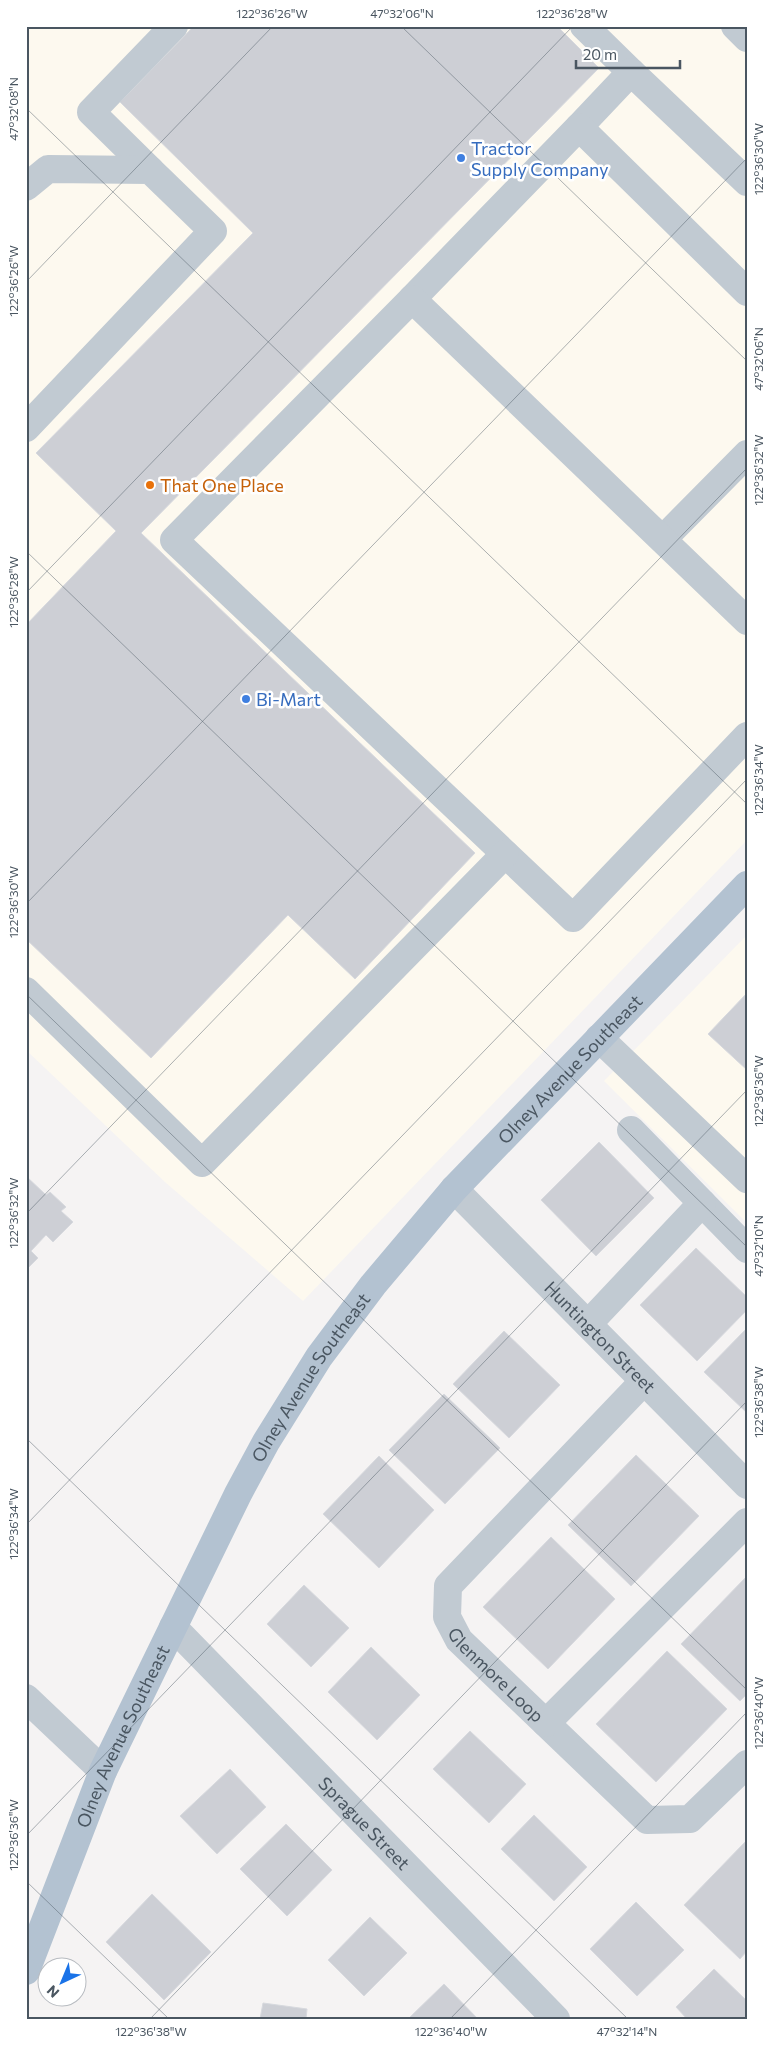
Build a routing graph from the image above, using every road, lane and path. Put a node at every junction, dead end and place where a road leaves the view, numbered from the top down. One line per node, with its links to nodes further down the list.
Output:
1 (174, 26): 7 (street)
2 (584, 26): 5 (street)
3 (735, 26): 4 (street)
4 (747, 38)
5 (631, 72): 6 (street); 8 (street)
6 (579, 127): 10 (street); 11 (street)
7 (150, 170): 9 (street); 12 (street)
8 (747, 182)
9 (26, 187)
10 (747, 292)
11 (412, 299): 14 (street); 17 (street)
12 (26, 428)
13 (747, 454): 14 (street)
14 (662, 539): 15 (street)
15 (747, 621)
16 (747, 736): 17 (street)
17 (505, 854): 19 (street)
18 (747, 885): 20 (main road, Olney Avenue Southeast)
19 (26, 991)
20 (599, 1038): 22 (street); 23 (main road, Olney Avenue Southeast)
21 (631, 1130): 24 (street)
22 (747, 1179)
23 (454, 1189): 26 (street, Huntington Street); 30 (main road, Olney Avenue Southeast)
24 (702, 1203): 25 (street); 26 (street)
25 (747, 1249)
26 (588, 1324): 27 (street, Huntington Street)
27 (644, 1381): 28 (street, Huntington Street); 32 (street, Glenmore Loop)
28 (747, 1485)
29 (747, 1522): 32 (street)
30 (173, 1627): 34 (main road, Olney Avenue Southeast); 36 (street, Sprague Street)
31 (26, 1698): 34 (street)
32 (546, 1723): 33 (street, Glenmore Loop)
33 (747, 1764)
34 (103, 1771): 35 (main road, Olney Avenue Southeast)
35 (26, 1971)
36 (556, 2019)

